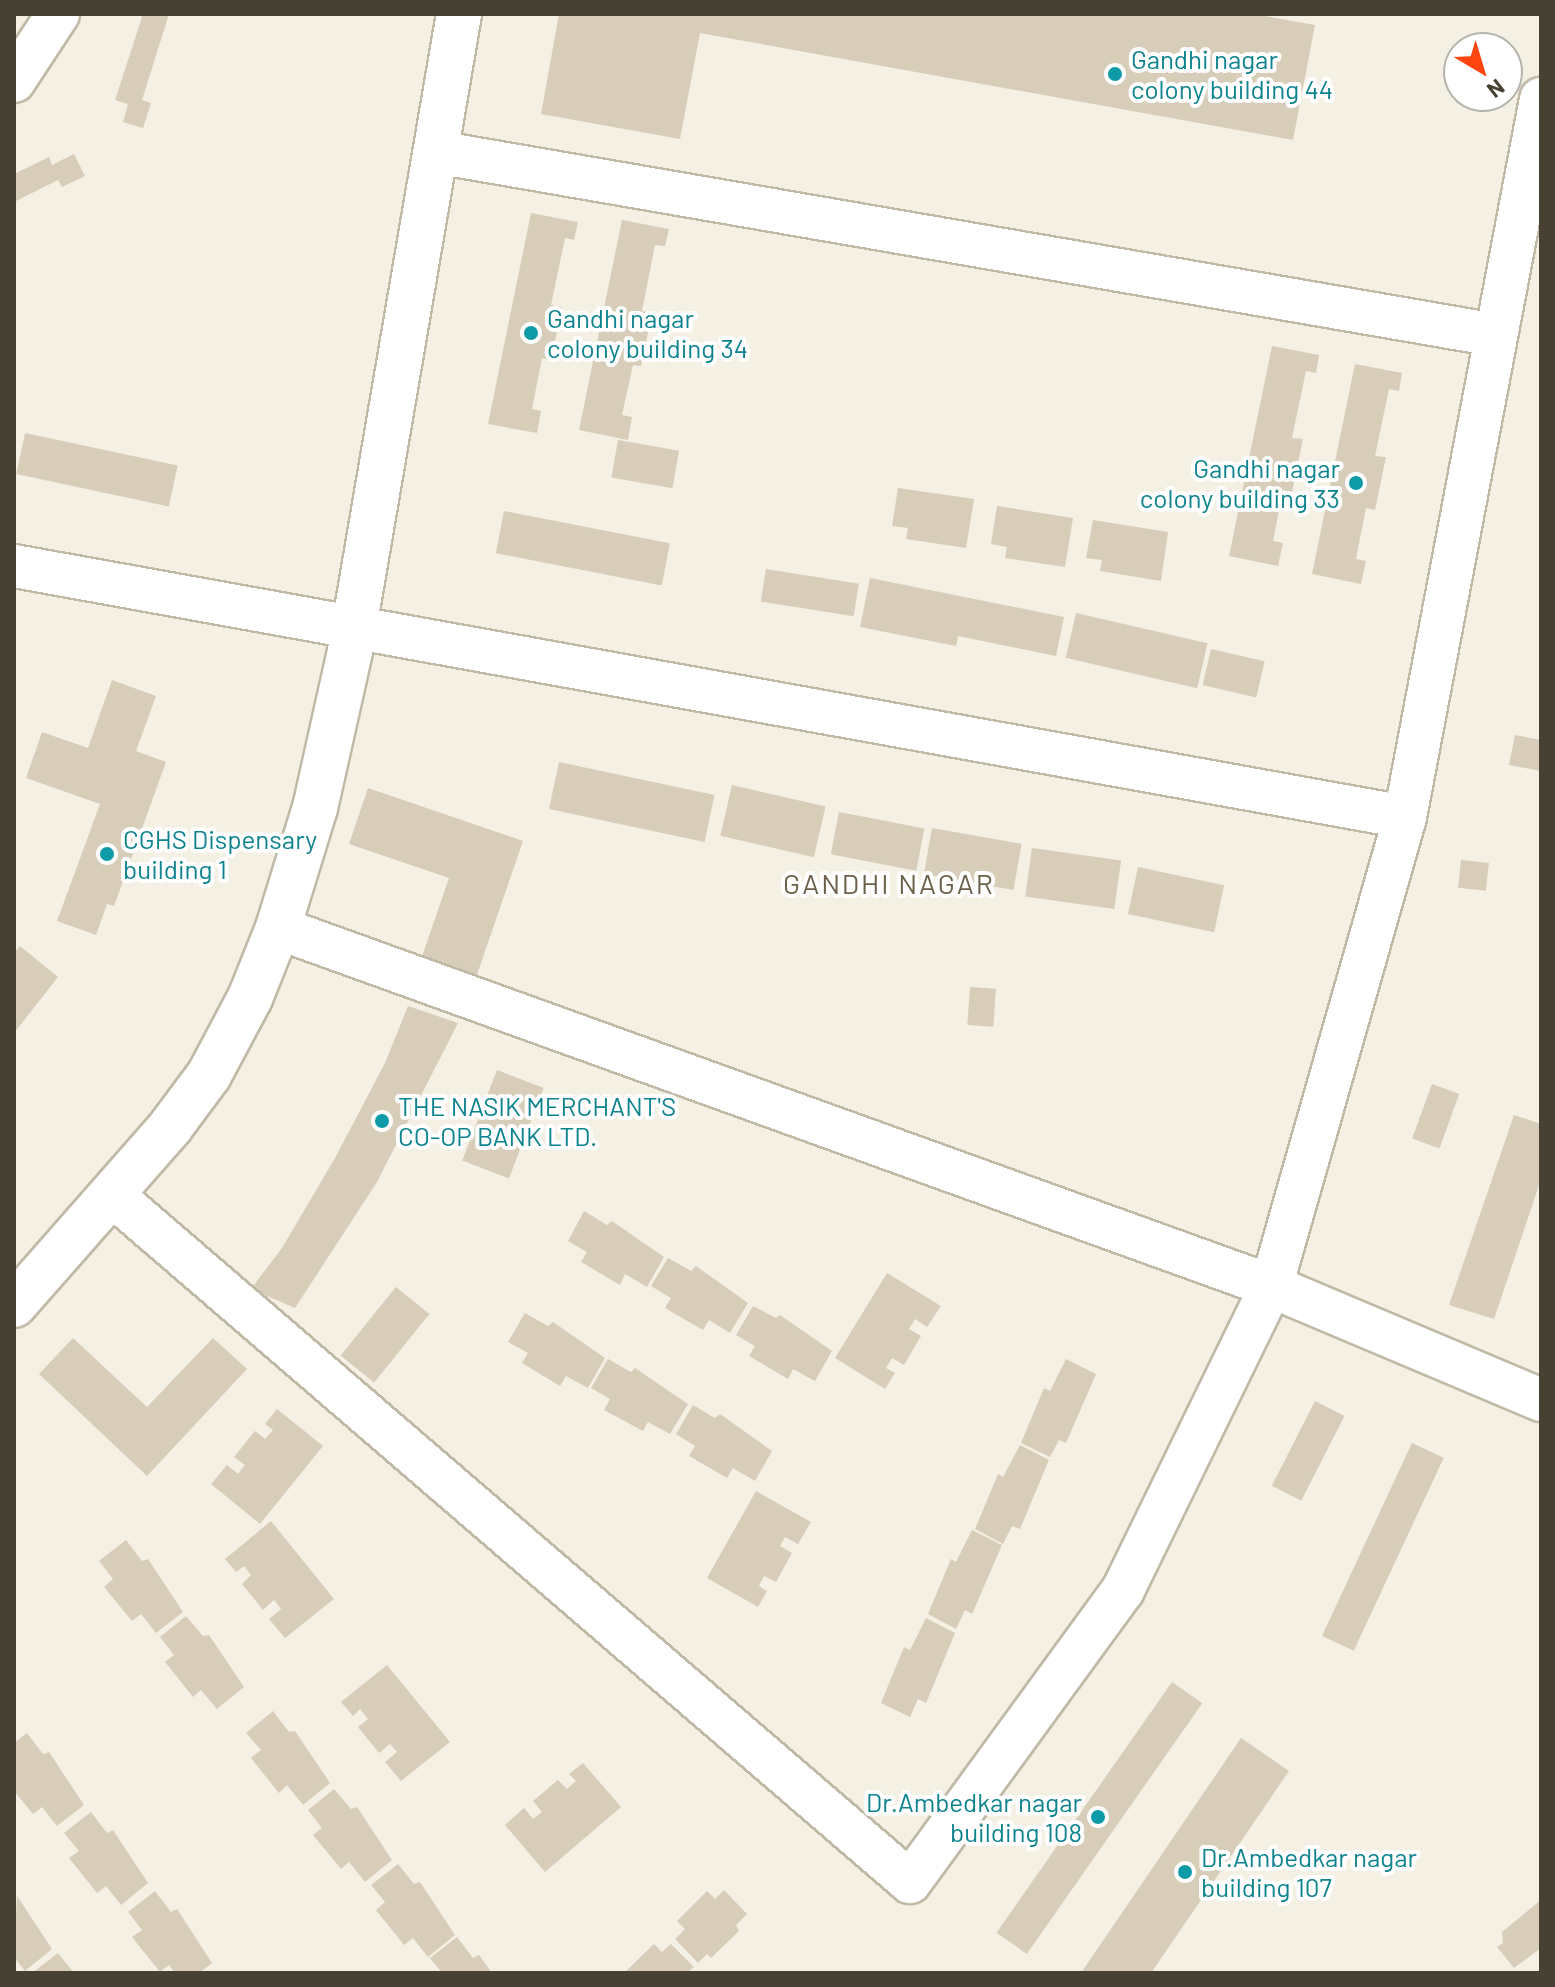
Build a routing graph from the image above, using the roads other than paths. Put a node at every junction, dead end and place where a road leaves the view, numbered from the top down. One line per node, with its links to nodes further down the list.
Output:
1 (58, 14): 3 (street)
2 (459, 14): 5 (street)
3 (14, 81)
4 (1541, 99): 6 (street)
5 (436, 152): 6 (street); 8 (street)
6 (1496, 335): 9 (street)
7 (14, 566): 8 (street)
8 (354, 630): 9 (street); 10 (street)
9 (1405, 817): 12 (street)
10 (278, 928): 11 (street); 12 (street)
11 (111, 1194): 12 (street); 13 (street)
12 (1271, 1286): 14 (street)
13 (14, 1305)
14 (1541, 1400)

